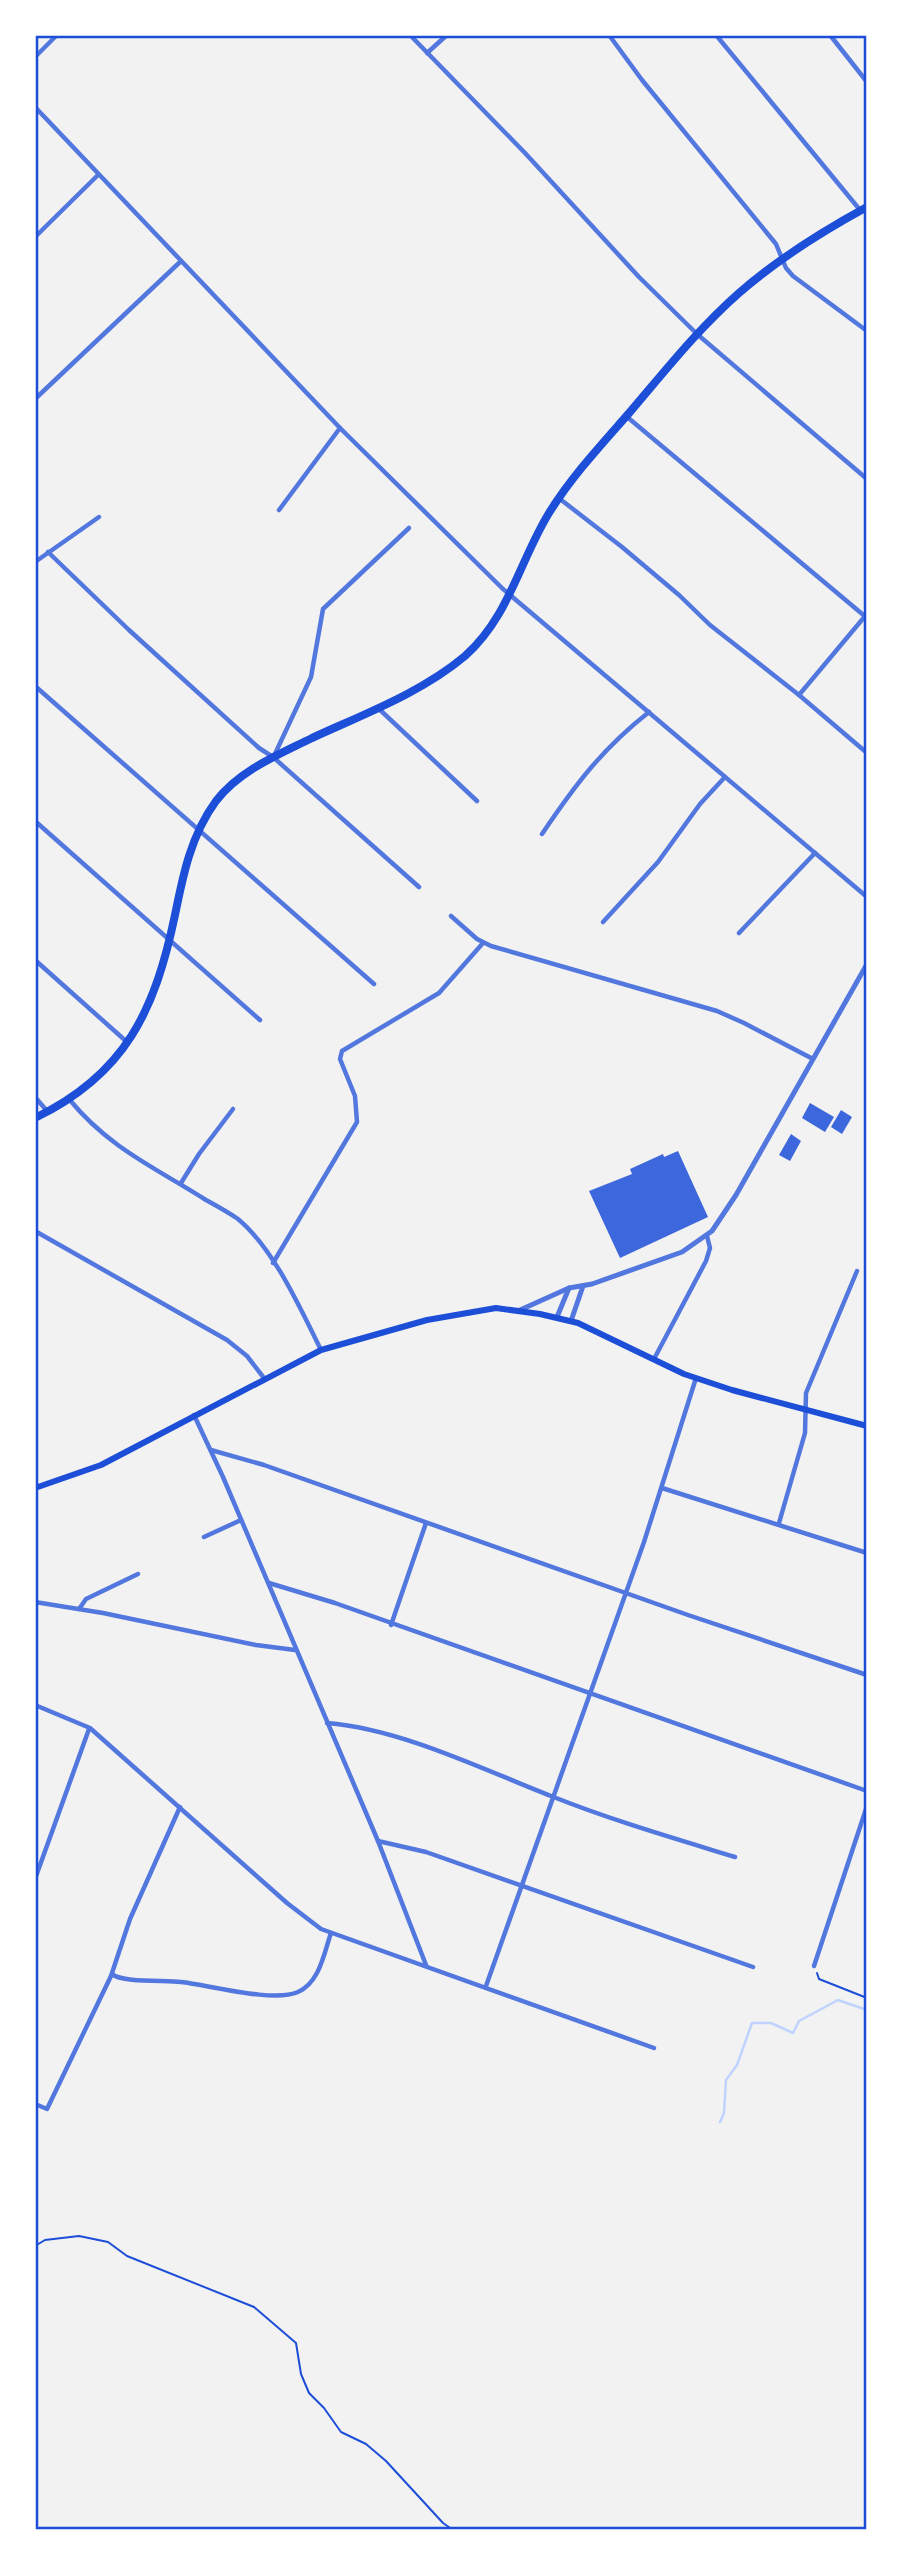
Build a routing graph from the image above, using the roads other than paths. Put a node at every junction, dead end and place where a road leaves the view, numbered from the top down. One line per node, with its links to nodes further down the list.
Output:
1 (57, 35): 8 (street)
2 (410, 35): 7 (street)
3 (447, 35): 7 (street)
4 (609, 35): 14 (street)
5 (716, 35): 12 (street)
6 (830, 35): 9 (street)
7 (427, 53): 17 (street)
8 (35, 57)
9 (867, 82)
10 (35, 107): 11 (street)
11 (98, 175): 13 (street); 15 (street)
12 (864, 209): 14 (highway)
13 (35, 237)
14 (782, 259): 16 (street); 17 (highway)
15 (180, 262): 18 (street); 20 (street)
16 (867, 331)
17 (697, 334): 19 (highway); 21 (street)
18 (35, 399)
19 (626, 416): 22 (highway); 29 (street)
20 (340, 428): 23 (street); 28 (street)
21 (867, 479)
22 (559, 498): 28 (highway); 31 (street)
23 (279, 510)
24 (99, 517): 26 (street)
25 (409, 528): 35 (street)
26 (48, 552): 27 (street); 35 (street)
27 (35, 562)
28 (510, 596): 32 (highway); 33 (street)
29 (866, 616): 31 (street)
30 (35, 686): 39 (street)
31 (799, 695): 34 (street)
32 (377, 708): 35 (highway); 37 (street)
33 (649, 712): 36 (street); 40 (street)
34 (867, 753)
35 (274, 757): 39 (highway); 42 (street)
36 (725, 777): 41 (street); 45 (street)
37 (477, 801)
38 (35, 821): 47 (street)
39 (199, 829): 47 (highway); 51 (street)
40 (542, 834)
41 (815, 853): 43 (street); 46 (street)
42 (419, 887)
43 (867, 897)
44 (451, 916): 48 (street)
45 (603, 922)
46 (739, 933)
47 (170, 939): 52 (street); 53 (highway)
48 (483, 943): 54 (street); 63 (street)
49 (35, 960): 53 (street)
50 (867, 964): 54 (street)
51 (374, 984)
52 (260, 1020)
53 (128, 1042): 56 (highway)
54 (813, 1059): 62 (street)
55 (35, 1097): 58 (street)
56 (69, 1099): 58 (highway); 60 (street)
57 (233, 1109): 60 (street)
58 (47, 1112): 59 (highway)
59 (35, 1118)
60 (180, 1183): 63 (street)
61 (35, 1231): 72 (street)
62 (707, 1236): 65 (street); 71 (street)
63 (273, 1263): 70 (street)
64 (857, 1270): 74 (street)
65 (583, 1286): 66 (street); 69 (street)
66 (569, 1288): 67 (street); 68 (street)
67 (520, 1310): 68 (main road); 70 (main road)
68 (557, 1317): 69 (main road)
69 (571, 1321): 71 (main road)
70 (321, 1350): 72 (main road)
71 (654, 1359): 73 (main road)
72 (264, 1378): 75 (main road)
73 (696, 1378): 74 (main road); 79 (street)
74 (806, 1410): 76 (main road); 82 (street)
75 (194, 1415): 77 (street); 78 (main road)
76 (867, 1426)
77 (211, 1450): 80 (street); 81 (street)
78 (35, 1488)
79 (662, 1488): 82 (street); 87 (street)
80 (241, 1520): 83 (street); 86 (street)
81 (427, 1523): 87 (street); 90 (street)
82 (779, 1523): 84 (street)
83 (204, 1537)
84 (867, 1553)
85 (138, 1574): 89 (street)
86 (269, 1583): 90 (street); 91 (street)
87 (625, 1592): 92 (street); 93 (street)
88 (35, 1602): 89 (street)
89 (79, 1609): 91 (street)
90 (391, 1625): 93 (street)
91 (296, 1650): 95 (street)
92 (867, 1675)
93 (590, 1693): 97 (street); 98 (street)
94 (35, 1705): 96 (street)
95 (327, 1723): 98 (street); 101 (street)
96 (89, 1728): 100 (street); 103 (street)
97 (867, 1791)
98 (554, 1797): 102 (street); 104 (street)
99 (867, 1806): 107 (street)
100 (180, 1807): 105 (street); 109 (street)
101 (378, 1841): 104 (street); 106 (street)
102 (735, 1857)
103 (35, 1879)
104 (522, 1886): 108 (street); 110 (street)
105 (331, 1933): 106 (street); 109 (street)
106 (426, 1966): 110 (street)
107 (814, 1966)
108 (753, 1967)
109 (112, 1973): 112 (street)
110 (486, 1986): 111 (street)
111 (654, 2048)
112 (35, 2104)

